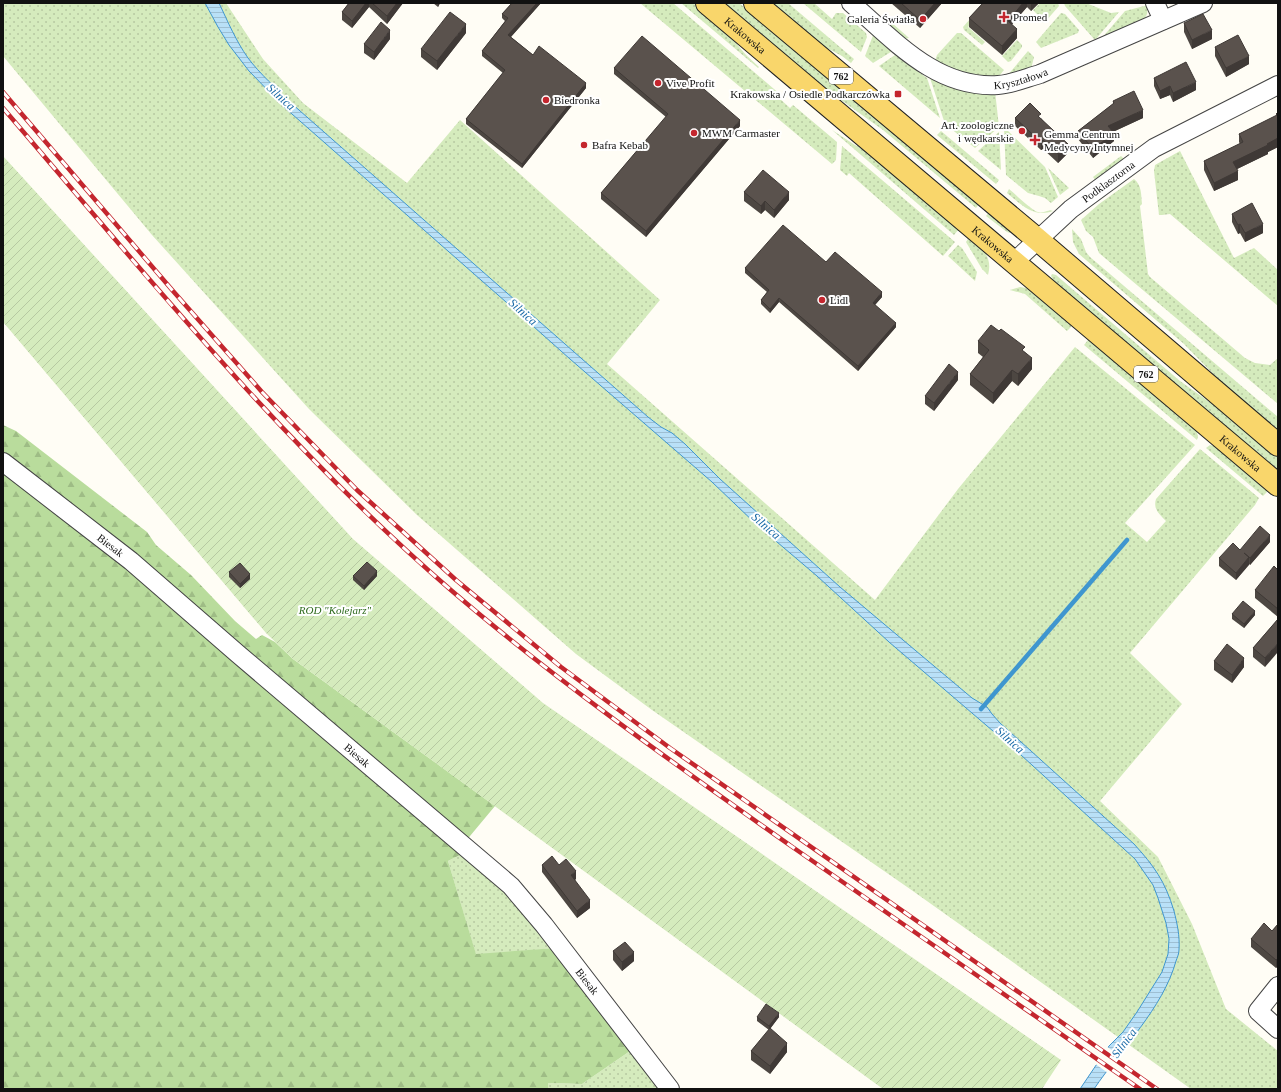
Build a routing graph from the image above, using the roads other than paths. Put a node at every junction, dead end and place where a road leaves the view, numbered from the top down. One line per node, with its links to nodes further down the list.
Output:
1 (707, 3): 9 (main road, Krakowska / 762)
2 (755, 3): 8 (main road, 762)
3 (851, 3): 6 (street, Kryształowa)
4 (1155, 3): 6 (street)
5 (1203, 3): 6 (street, Kryształowa)
6 (1163, 20)
7 (1278, 85): 8 (street, Podklasztorna)
8 (1038, 240): 9 (street, Podklasztorna); 10 (main road, 762)
9 (1014, 262): 12 (main road, Krakowska / 762)
10 (1278, 445)
11 (3, 462): 15 (street, Biesak)
12 (1278, 485)
13 (1278, 986): 14 (street)
14 (1278, 1029)
15 (670, 1089)

